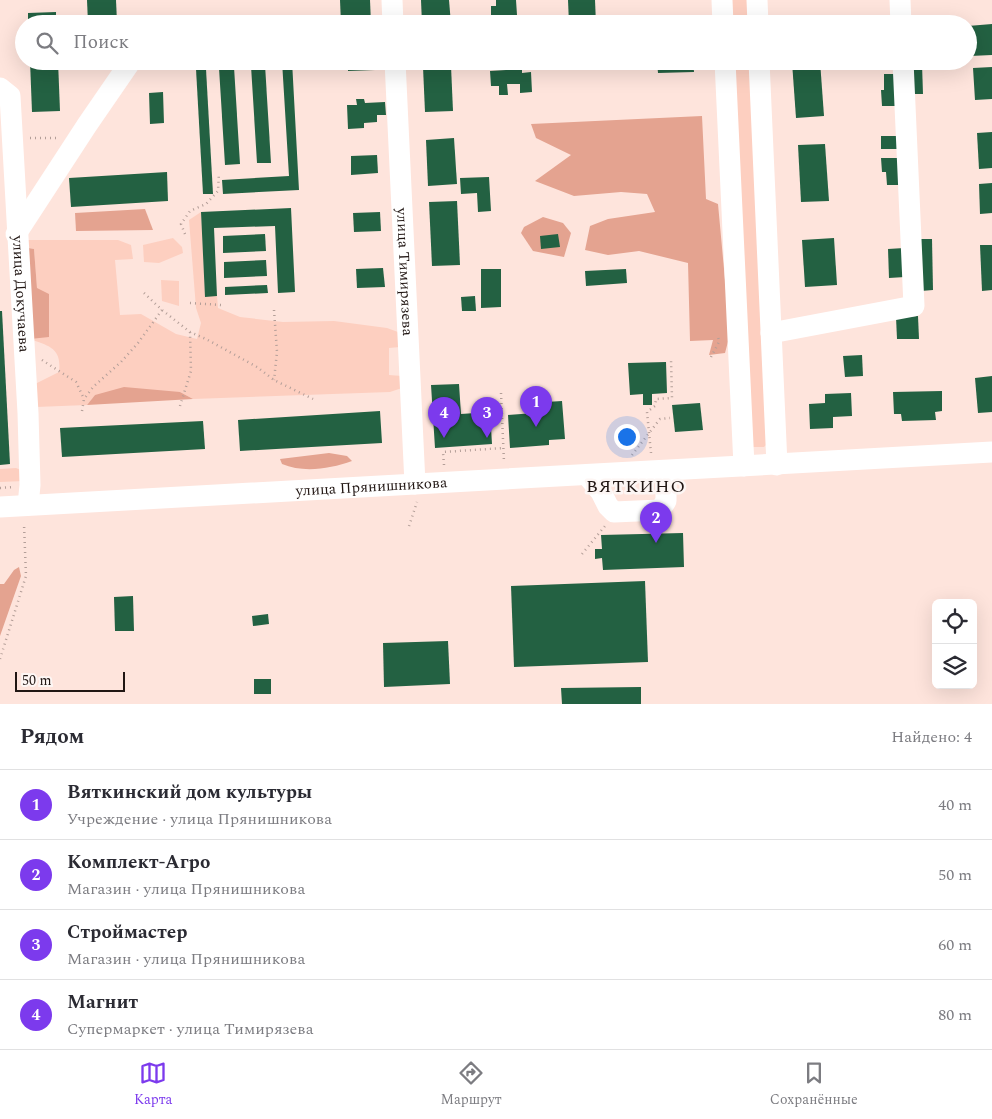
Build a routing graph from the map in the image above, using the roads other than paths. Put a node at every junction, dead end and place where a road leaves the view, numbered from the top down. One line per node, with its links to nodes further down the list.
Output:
1 (392, 0): 5 (street)
2 (722, 0): 6 (street)
3 (757, 0): 7 (street)
4 (900, 0): 8 (street)
5 (393, 15)
6 (723, 15)
7 (758, 15)
8 (901, 15)
9 (125, 70): 15 (street)
10 (395, 70): 22 (street, улица Тимирязева)
11 (724, 70): 19 (street)
12 (760, 70): 16 (street)
13 (903, 70): 16 (street)
14 (0, 88): 15 (street, улица Докучаева)
15 (16, 234): 23 (street, улица Докучаева)
16 (771, 333): 18 (street)
17 (992, 452): 18 (street, улица Прянишникова)
18 (778, 465): 19 (street, улица Прянишникова)
19 (744, 466): 20 (street, улица Прянишникова)
20 (666, 471): 21 (street, улица Прянишникова); 21 (street)
21 (587, 475): 22 (street, улица Прянишникова)
22 (418, 483): 23 (street, улица Прянишникова)
23 (28, 505): 24 (street, улица Прянишникова)
24 (0, 507)

